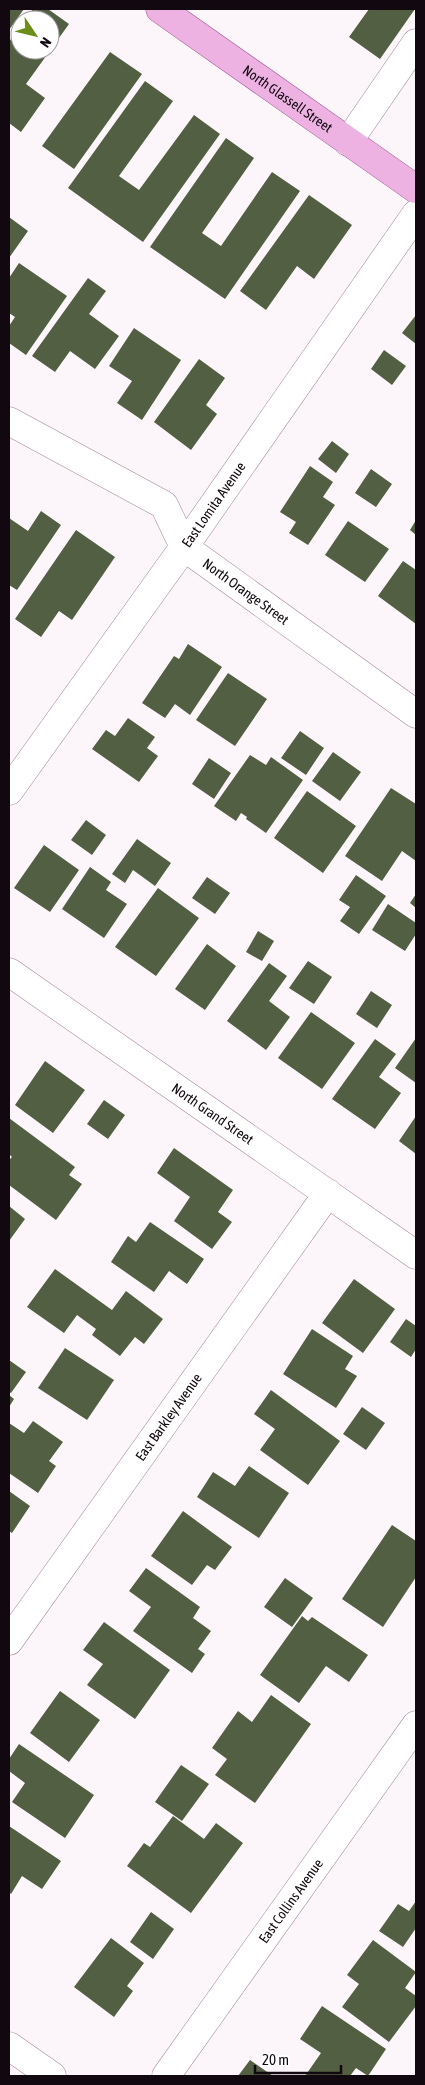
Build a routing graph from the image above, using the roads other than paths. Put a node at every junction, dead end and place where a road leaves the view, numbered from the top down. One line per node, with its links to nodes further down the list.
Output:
1 (160, 9): 3 (main road, North Glassell Street)
2 (416, 43): 3 (street)
3 (348, 142): 4 (main road, North Glassell Street)
4 (416, 189)
5 (416, 214): 7 (street, East Lomita Avenue)
6 (9, 421): 7 (street, North Orange Street)
7 (184, 547): 8 (street, North Orange Street); 9 (street, East Lomita Avenue)
8 (416, 714)
9 (9, 791)
10 (12, 980): 11 (street, North Grand Street)
11 (328, 1193): 12 (street, North Grand Street); 13 (street, East Barkley Avenue)
12 (416, 1255)
13 (9, 1640)
14 (416, 1725): 17 (street, East Collins Avenue)
15 (9, 2046): 16 (street)
16 (52, 2076)
17 (166, 2076)

